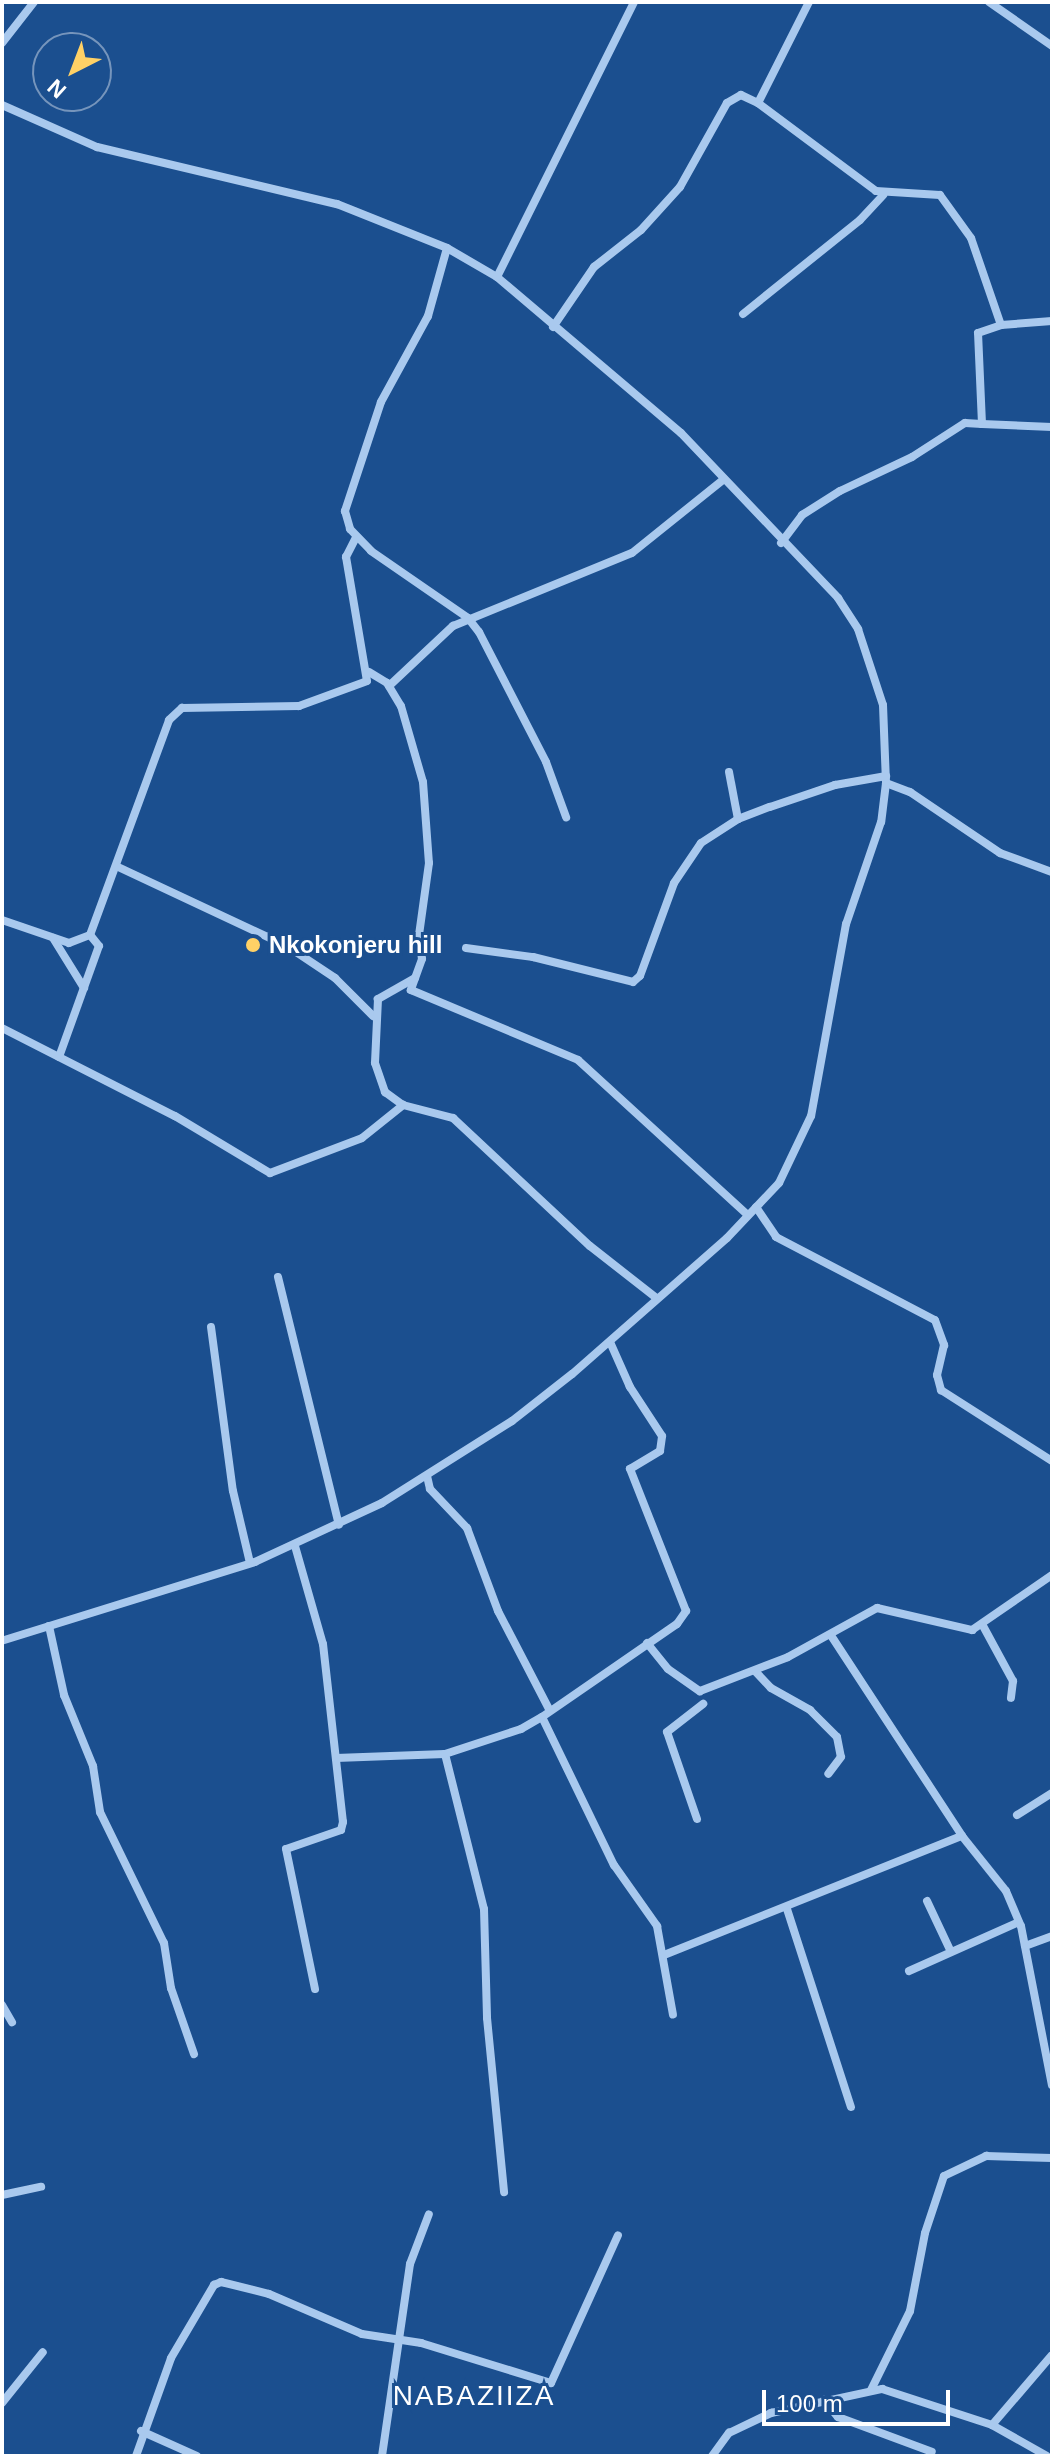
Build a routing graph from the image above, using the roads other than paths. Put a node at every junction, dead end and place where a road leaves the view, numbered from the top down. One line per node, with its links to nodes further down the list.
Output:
1 (34, 2): 5 (street)
2 (634, 2): 11 (street)
3 (809, 2): 7 (street)
4 (989, 2): 6 (street)
5 (2, 43)
6 (1052, 46)
7 (758, 103): 9 (street); 15 (street)
8 (2, 105): 10 (street)
9 (883, 195): 12 (street); 14 (street)
10 (447, 248): 11 (street); 19 (street)
11 (497, 277): 15 (street)
12 (743, 314)
13 (1052, 321): 14 (street)
14 (1001, 325): 16 (street)
15 (553, 327): 18 (street)
16 (982, 424): 17 (street); 20 (street)
17 (1052, 427)
18 (724, 479): 20 (street); 21 (street)
19 (356, 537): 21 (street); 22 (street)
20 (781, 543): 25 (street)
21 (468, 618): 23 (street); 26 (street)
22 (369, 672): 23 (street); 28 (street)
23 (389, 686): 34 (street)
24 (729, 772): 27 (street)
25 (886, 779): 27 (street); 29 (street); 40 (street)
26 (566, 817)
27 (738, 819): 33 (street)
28 (116, 866): 31 (street); 36 (street)
29 (1052, 872)
30 (2, 920): 32 (street)
31 (90, 935): 32 (street); 35 (street)
32 (53, 938): 35 (street)
33 (466, 948)
34 (415, 978): 36 (street); 41 (street)
35 (84, 988): 38 (street)
36 (373, 1016): 39 (street)
37 (2, 1028): 38 (street)
38 (59, 1057): 39 (street)
39 (403, 1105): 43 (street)
40 (756, 1207): 41 (street); 46 (street)
41 (748, 1215): 43 (street)
42 (278, 1277): 48 (street)
43 (655, 1297): 45 (street)
44 (211, 1327): 50 (street)
45 (610, 1342): 47 (street); 56 (street)
46 (1052, 1461)
47 (427, 1476): 48 (street); 60 (street)
48 (339, 1525): 49 (street)
49 (295, 1546): 50 (street); 63 (street)
50 (250, 1563): 53 (street)
51 (1052, 1575): 52 (street)
52 (982, 1624): 54 (street); 58 (street)
53 (49, 1626): 55 (street); 81 (street)
54 (832, 1637): 57 (street); 68 (street)
55 (2, 1641)
56 (647, 1643): 57 (street); 60 (street)
57 (755, 1671): 64 (street)
58 (1011, 1698)
59 (703, 1704): 67 (street)
60 (549, 1709): 61 (street)
61 (542, 1717): 62 (street); 75 (street)
62 (445, 1754): 63 (street); 86 (street)
63 (336, 1758): 77 (street)
64 (828, 1774)
65 (1052, 1793): 66 (street)
66 (1017, 1815)
67 (697, 1819)
68 (962, 1836): 70 (street); 71 (street)
69 (927, 1901): 74 (street)
70 (787, 1909): 75 (street); 83 (street)
71 (1019, 1922): 73 (street); 74 (street)
72 (1052, 1936): 73 (street)
73 (1025, 1946): 82 (street)
74 (951, 1952): 76 (street)
75 (664, 1955): 79 (street)
76 (909, 1971)
77 (315, 1989)
78 (2, 2005): 80 (street)
79 (673, 2015)
80 (12, 2022)
81 (194, 2054)
82 (1052, 2085)
83 (851, 2107)
84 (1052, 2158): 93 (street)
85 (41, 2187): 87 (street)
86 (504, 2192)
87 (2, 2195)
88 (429, 2214): 90 (street)
89 (618, 2235): 90 (street)
90 (398, 2342): 97 (street); 101 (street)
91 (43, 2352): 95 (street)
92 (1052, 2355): 96 (street)
93 (871, 2390): 94 (street); 96 (street)
94 (824, 2400): 98 (street); 102 (street)
95 (2, 2403)
96 (992, 2425): 103 (street)
97 (141, 2431): 99 (street); 100 (street)
98 (932, 2452)
99 (136, 2456)
100 (197, 2456)
101 (382, 2456)
102 (712, 2456)
103 (1047, 2456)

